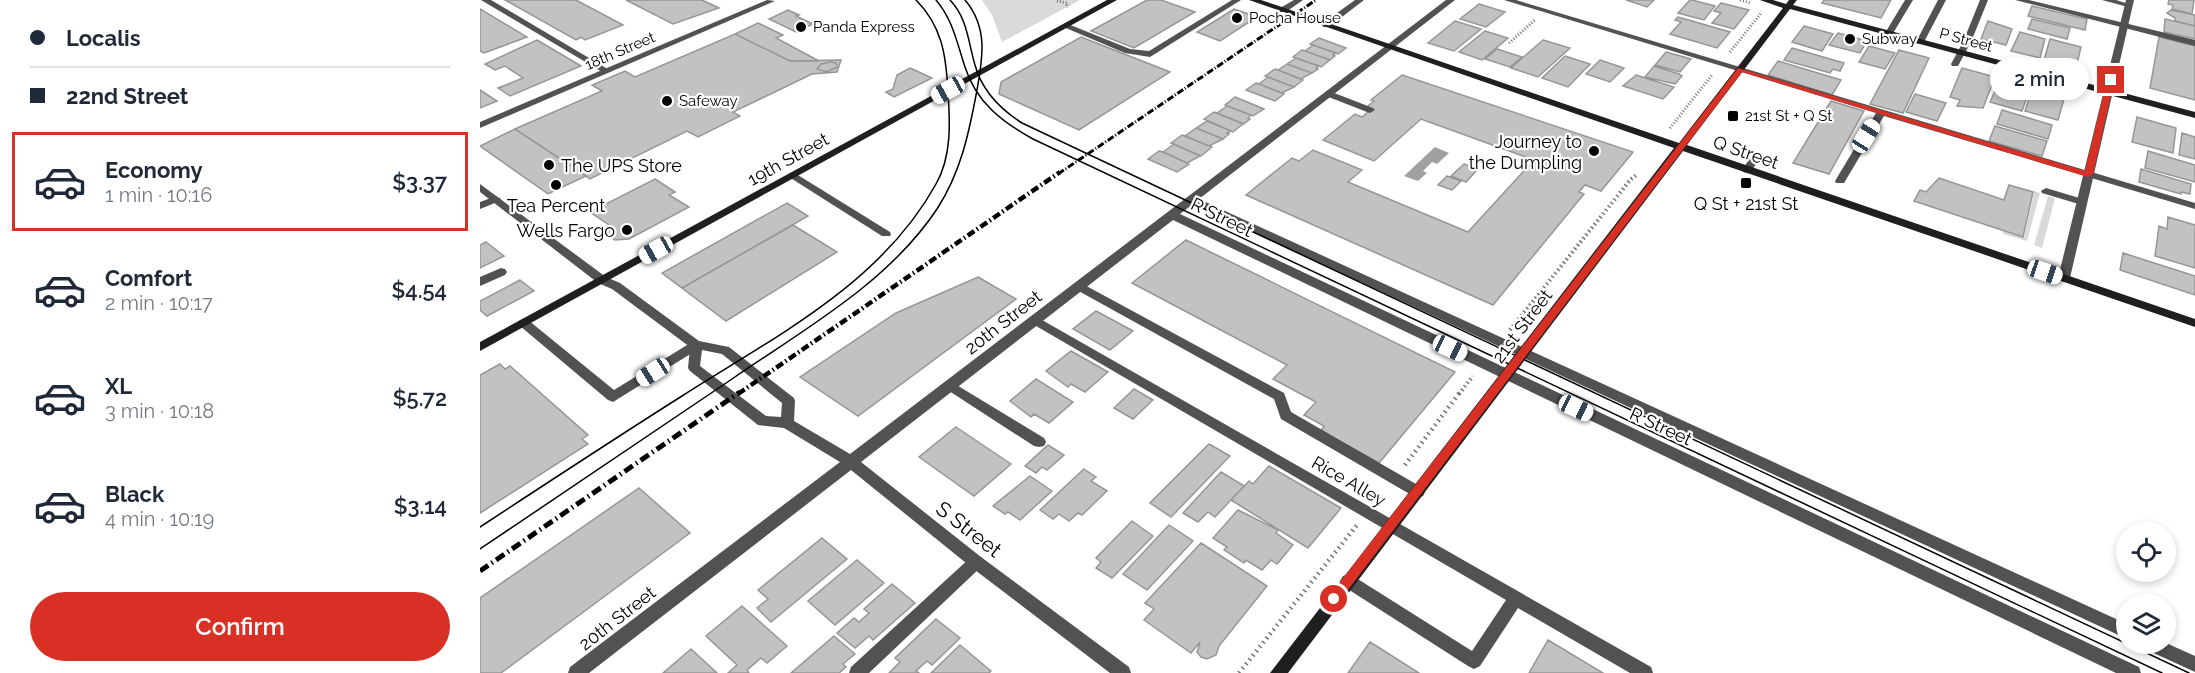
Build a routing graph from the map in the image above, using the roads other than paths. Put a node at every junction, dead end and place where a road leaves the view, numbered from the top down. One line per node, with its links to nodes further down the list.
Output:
1 (486, 0): 29 (street)
2 (771, 0): 29 (street, 18th Street)
3 (1113, 0): 21 (main road, 19th Street)
4 (1237, 0): 21 (street)
5 (1253, 0): 18 (main road, Q Street)
6 (1299, 0): 18 (street)
7 (1360, 0): 19 (street)
8 (1451, 0): 25 (street, 20th Street)
9 (1508, 0): 28 (street)
10 (1764, 0): 16 (main road, P Street)
11 (1909, 0): 22 (street)
12 (1942, 0): 23 (street)
13 (1983, 0): 26 (street)
14 (2019, 0): 20 (street)
15 (2106, 0): 17 (street)
16 (1791, 3): 22 (main road, P Street); 28 (main road, 21st Street)
17 (2129, 3): 20 (street)
18 (1283, 10): 19 (main road, Q Street)
19 (1326, 25): 25 (main road, Q Street)
20 (2124, 25): 24 (street); 30 (street)
21 (1065, 26): 40 (main road, 19th Street)
22 (1889, 33): 23 (main road, P Street)
23 (1920, 42): 26 (main road, P Street)
24 (2195, 43)
25 (1390, 47): 31 (street, 20th Street); 36 (main road, Q Street)
26 (1961, 53): 27 (street); 30 (main road, P Street)
27 (1955, 64)
28 (1740, 70): 33 (street); 36 (main road, 21st Street)
29 (607, 71): 35 (street, 18th Street)
30 (2108, 92): 34 (main road, P Street); 39 (street)
31 (1329, 94): 32 (street); 45 (street, 20th Street)
32 (1370, 110)
33 (1881, 112): 39 (street); 41 (street)
34 (2195, 115)
35 (480, 125)
36 (1681, 147): 38 (main road, Q Street); 61 (main road, 21st Street)
37 (1757, 154): 38 (street)
38 (1747, 170): 52 (main road, Q Street)
39 (2088, 174): 46 (street); 48 (street)
40 (793, 175): 50 (street); 53 (main road, 19th Street)
41 (1840, 181)
42 (480, 187): 44 (street)
43 (2046, 191): 46 (street)
44 (496, 199): 47 (street); 53 (street)
45 (1192, 200): 49 (street, 20th Street); 61 (street, R Street)
46 (2082, 202): 52 (street)
47 (480, 206)
48 (2195, 206)
49 (1172, 215): 55 (street, 20th Street); 62 (street, R Street)
50 (886, 234)
51 (501, 272): 54 (street)
52 (2064, 278): 58 (main road, Q Street)
53 (602, 280): 57 (main road, 19th Street); 60 (street)
54 (480, 282)
55 (1079, 286): 56 (street, 20th Street); 67 (street)
56 (1035, 320): 63 (street, 20th Street); 68 (street, Rice Alley)
57 (524, 323): 59 (main road, 19th Street); 60 (street)
58 (2195, 323)
59 (481, 344)
60 (696, 345): 64 (street); 64 (street, S Street)
61 (1523, 353): 62 (main road, 21st Street); 72 (street, R Street)
62 (1507, 375): 67 (main road, 21st Street); 80 (street, R Street)
63 (950, 386): 65 (street); 66 (street, 20th Street)
64 (787, 423): 66 (street, S Street)
65 (1039, 442)
66 (850, 462): 69 (street, S Street); 75 (street, 20th Street)
67 (1418, 492): 68 (main road, 21st Street)
68 (1391, 526): 70 (main road, 21st Street); 71 (street, Rice Alley)
69 (976, 562): 76 (street); 77 (street, S Street)
70 (1348, 580): 71 (street); 78 (main road, 21st Street)
71 (1516, 598): 79 (street, Rice Alley)
72 (2116, 627)
73 (2173, 654): 74 (street)
74 (2195, 664)
75 (587, 670)
76 (857, 673)
77 (1123, 673)
78 (1278, 673)
79 (1645, 673)
80 (2133, 673)

